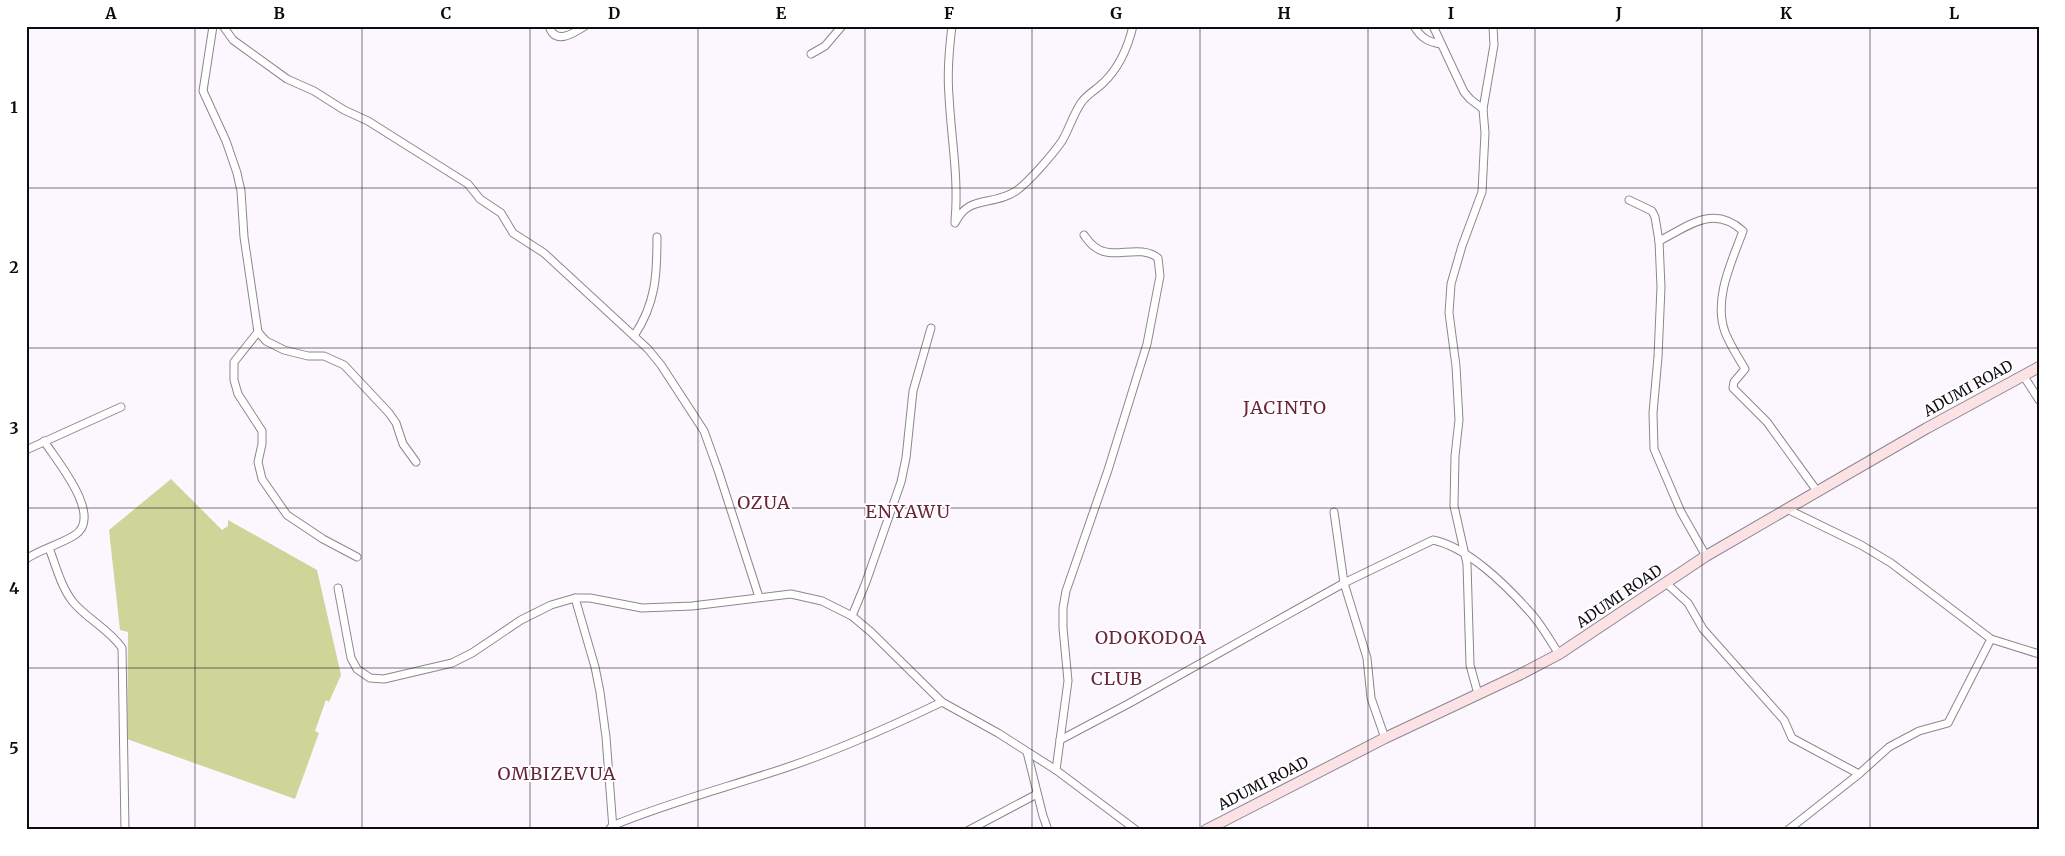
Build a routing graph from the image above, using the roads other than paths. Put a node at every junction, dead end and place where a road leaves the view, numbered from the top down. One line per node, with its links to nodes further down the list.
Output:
1 (213, 26): 19 (street)
2 (223, 26): 20 (street)
3 (549, 26): 4 (street)
4 (586, 26)
5 (842, 26): 12 (street)
6 (952, 26): 7 (street)
7 (1133, 26)
8 (1414, 26): 11 (street)
9 (1433, 26): 11 (street)
10 (1493, 26): 13 (street)
11 (1441, 44): 13 (street)
12 (811, 54)
13 (1483, 109): 32 (street)
14 (1629, 200): 17 (street)
15 (1084, 235): 48 (street)
16 (657, 237): 20 (street)
17 (1659, 241): 28 (street); 33 (street)
18 (931, 328): 41 (street)
19 (258, 332): 27 (street); 34 (street)
20 (634, 336): 39 (street)
21 (2039, 367): 22 (main road, ADUMI ROAD)
22 (2023, 375): 23 (street); 28 (main road, ADUMI ROAD)
23 (2039, 400)
24 (121, 407): 25 (street)
25 (44, 441): 26 (street); 31 (street)
26 (26, 450)
27 (416, 462)
28 (1817, 491): 29 (main road, ADUMI ROAD)
29 (1787, 509): 33 (main road, ADUMI ROAD); 42 (street)
30 (1334, 512): 36 (street)
31 (49, 548): 35 (street); 54 (street)
32 (1464, 553): 36 (street); 43 (street); 45 (street)
33 (1706, 556): 37 (main road, ADUMI ROAD)
34 (357, 557)
35 (26, 559)
36 (1344, 583): 47 (street); 48 (street)
37 (1666, 583): 43 (main road, ADUMI ROAD); 51 (street)
38 (338, 588): 40 (street)
39 (759, 597): 40 (street); 41 (street)
40 (575, 598): 53 (street)
41 (852, 616): 46 (street)
42 (1991, 639): 44 (street); 51 (street)
43 (1559, 654): 45 (main road, ADUMI ROAD)
44 (2039, 654)
45 (1478, 694): 47 (main road, ADUMI ROAD)
46 (942, 702): 49 (street); 53 (street)
47 (1385, 738): 58 (main road, ADUMI ROAD)
48 (1060, 740): 50 (street)
49 (1027, 752): 50 (street); 52 (street)
50 (1056, 770): 57 (street)
51 (1859, 774): 59 (street)
52 (1037, 794): 55 (street); 56 (street)
53 (611, 828)
54 (125, 830)
55 (969, 830)
56 (1048, 830)
57 (1136, 830)
58 (1206, 830)
59 (1788, 830)

